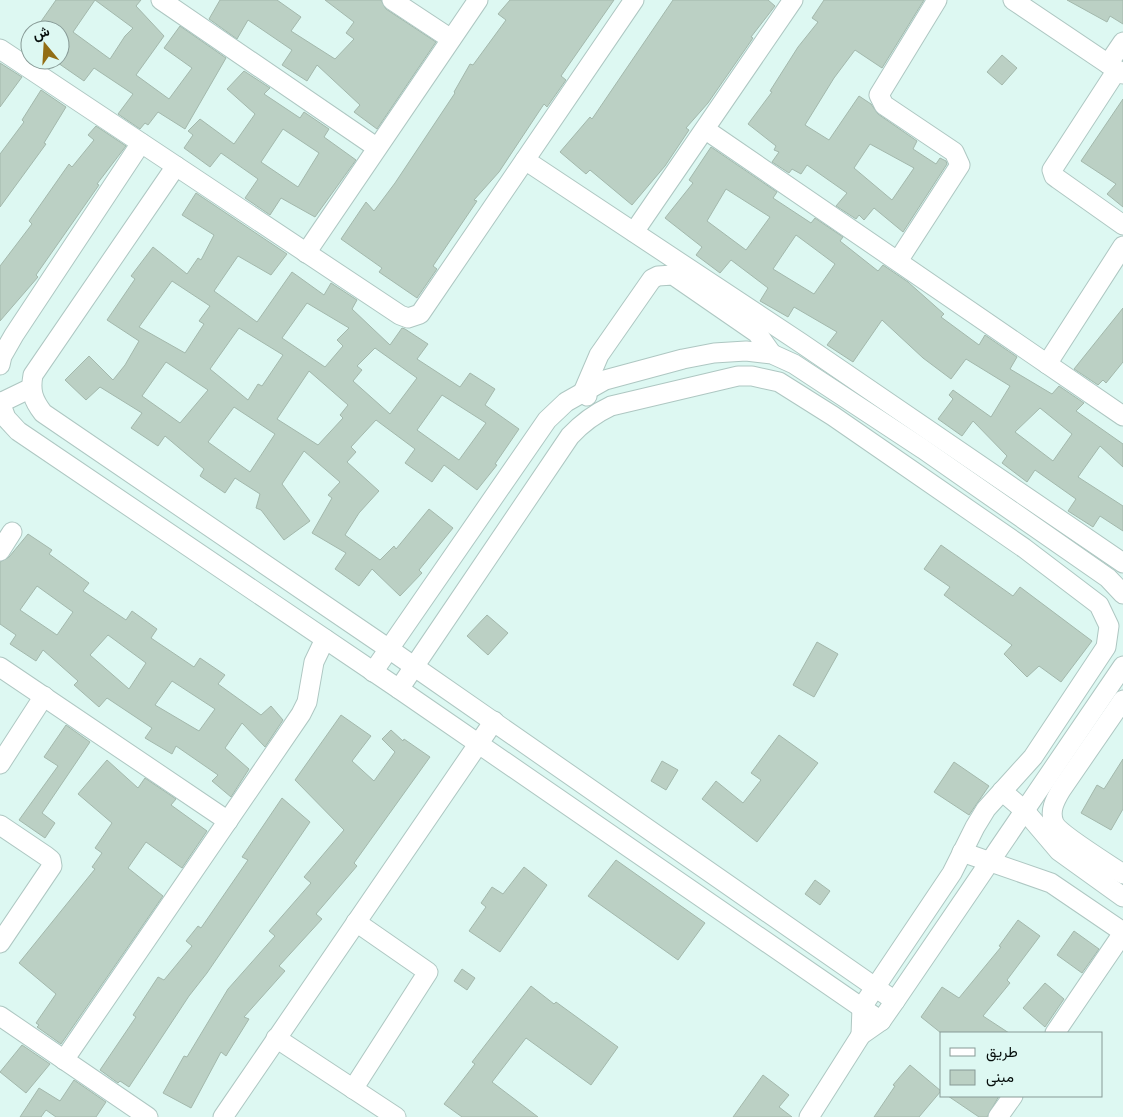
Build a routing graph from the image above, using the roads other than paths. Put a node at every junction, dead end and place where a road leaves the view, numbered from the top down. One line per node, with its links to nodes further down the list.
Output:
1 (161, 0): 14 (street)
2 (392, 0): 8 (street)
3 (478, 0): 8 (street)
4 (634, 0): 15 (street)
5 (793, 0): 12 (street)
6 (937, 0): 21 (street)
7 (1013, 0): 11 (street)
8 (450, 39): 14 (street)
9 (1123, 42): 11 (street)
10 (0, 49): 13 (street)
11 (1116, 70): 17 (street)
12 (706, 130): 18 (street); 21 (street)
13 (141, 143): 16 (street); 24 (street)
14 (376, 147): 20 (street)
15 (525, 160): 18 (street); 20 (street)
16 (176, 166): 20 (street); 26 (street)
17 (1123, 225)
18 (634, 232): 35 (street)
19 (1123, 246): 23 (street)
20 (306, 253)
21 (898, 261): 23 (street)
22 (772, 354): 25 (street); 27 (street); 27 (street); 31 (street)
23 (1047, 364): 30 (street)
24 (0, 365)
25 (764, 378): 29 (street); 33 (street)
26 (30, 388): 28 (street); 38 (street)
27 (584, 390): 29 (street); 38 (street)
28 (0, 403): 37 (street)
29 (593, 414): 39 (street)
30 (1123, 416)
31 (1037, 529): 33 (street); 36 (street)
32 (12, 532): 34 (street)
33 (1024, 548): 50 (street)
34 (0, 551)
35 (1123, 563)
36 (1122, 591)
37 (325, 639): 42 (street); 52 (street)
38 (390, 649): 39 (street); 42 (street)
39 (414, 666): 44 (street); 47 (street)
40 (1123, 666): 43 (street)
41 (0, 667): 45 (street)
42 (373, 672): 44 (street)
43 (1117, 688): 51 (street)
44 (399, 690): 48 (street)
45 (44, 696): 49 (street); 52 (street)
46 (1123, 700): 56 (street)
47 (494, 721): 48 (street); 61 (street)
48 (477, 745): 58 (street); 63 (street)
49 (0, 764)
50 (1002, 791): 51 (street); 54 (street)
51 (1026, 811): 55 (street); 57 (street)
52 (228, 821): 69 (street)
53 (0, 825): 60 (street)
54 (962, 852): 55 (street); 61 (street)
55 (990, 863): 59 (street); 62 (street)
56 (1123, 874)
57 (1123, 897)
58 (356, 922): 68 (street); 70 (street)
59 (1123, 932): 66 (street)
60 (0, 943)
61 (875, 988): 62 (street); 63 (street)
62 (895, 1001): 65 (street)
63 (862, 1007): 65 (street); 67 (street)
64 (0, 1016): 69 (street)
65 (881, 1021): 67 (street)
66 (1056, 1032)
67 (861, 1035): 75 (street)
68 (276, 1038): 70 (street); 73 (street)
69 (64, 1060): 72 (street)
70 (353, 1089): 74 (street)
71 (1012, 1097): 76 (street)
72 (148, 1117)
73 (223, 1117)
74 (396, 1117)
75 (809, 1117)
76 (998, 1117)

